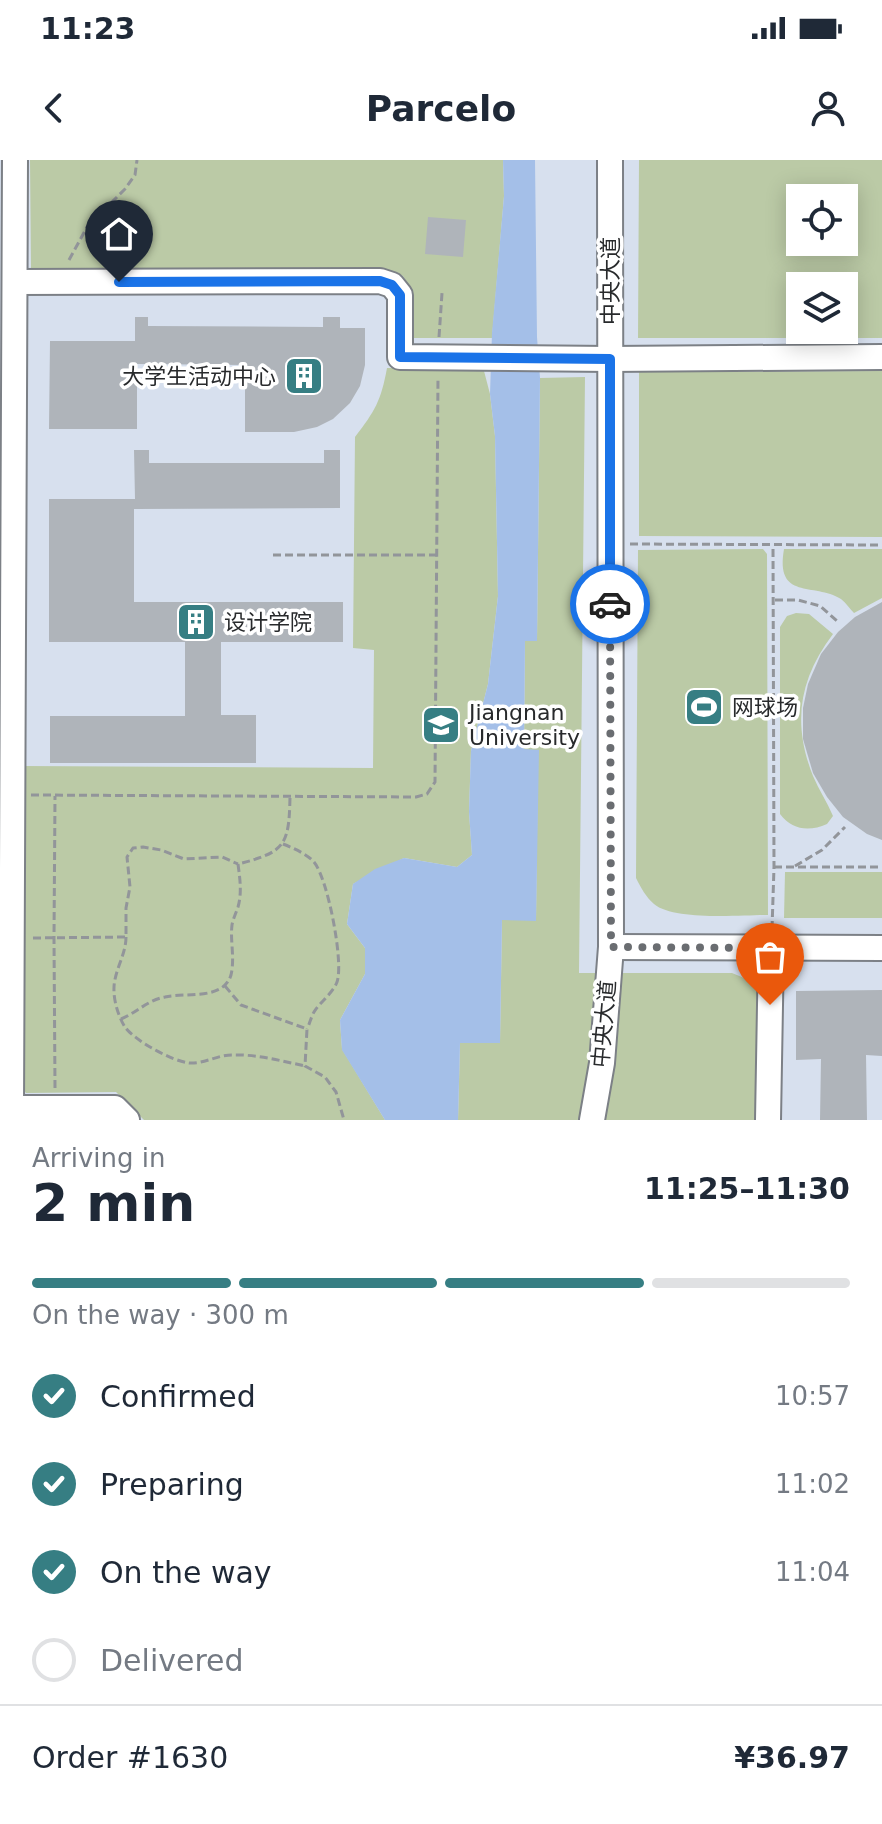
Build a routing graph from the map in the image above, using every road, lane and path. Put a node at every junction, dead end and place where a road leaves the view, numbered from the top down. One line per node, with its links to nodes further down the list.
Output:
1 (15, 160): 4 (street)
2 (137, 160): 5 (path)
3 (610, 160): 9 (street, 中央大道)
4 (15, 282): 5 (street); 10 (street)
5 (57, 282): 8 (street)
6 (442, 293): 8 (path)
7 (882, 357): 9 (street)
8 (438, 358): 9 (street); 15 (path)
9 (610, 359): 11 (street, 中央大道)
10 (7, 411): 18 (street)
11 (610, 544): 12 (path); 30 (street, 中央大道)
12 (773, 545): 13 (path); 16 (path)
13 (882, 545)
14 (273, 555): 15 (path)
15 (437, 555): 21 (path)
16 (773, 600): 17 (path); 25 (path)
17 (837, 621)
18 (6, 745): 19 (street)
19 (13, 794): 20 (path); 37 (street)
20 (55, 795): 21 (path); 29 (path)
21 (290, 797): 23 (path)
22 (845, 827): 26 (path)
23 (283, 844): 24 (path); 35 (path)
24 (238, 864): 28 (path); 33 (path)
25 (774, 867): 26 (path); 31 (path)
26 (793, 867): 27 (path)
27 (882, 867)
28 (126, 937): 29 (path); 34 (path)
29 (54, 938): 38 (path)
30 (611, 947): 31 (street); 41 (street, 中央大道)
31 (771, 948): 32 (street); 42 (street)
32 (882, 948)
33 (225, 986): 34 (path); 35 (path)
34 (121, 1019): 36 (path)
35 (307, 1029): 36 (path)
36 (305, 1066): 40 (path)
37 (6, 1108): 38 (street)
38 (55, 1108): 39 (street)
39 (127, 1120)
40 (344, 1120)
41 (592, 1120)
42 (768, 1120)

